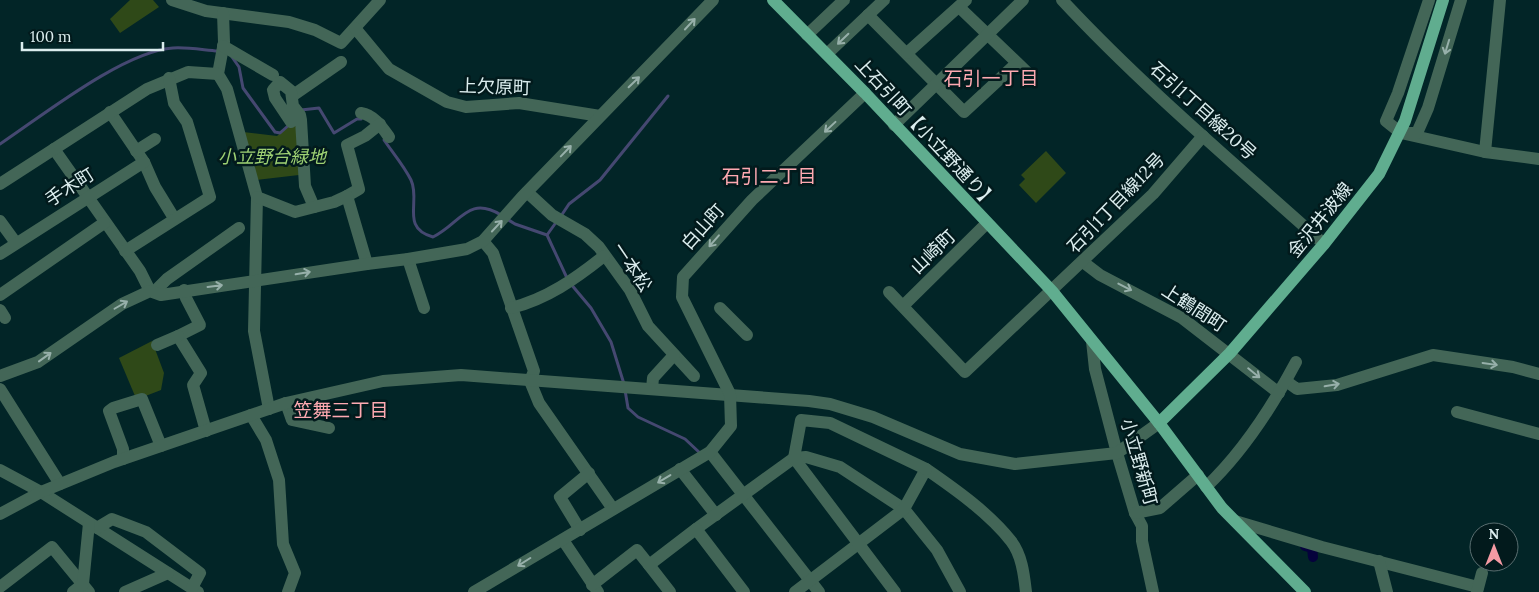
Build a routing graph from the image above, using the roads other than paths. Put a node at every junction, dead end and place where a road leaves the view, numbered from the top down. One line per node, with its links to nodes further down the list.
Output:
1 (172, 0): 14 (street)
2 (380, 0): 16 (street)
3 (713, 0): 33 (street, one-way to 3)
4 (772, 0): 17 (main road, 上石引町【小立野通り】)
5 (844, 0): 17 (street)
6 (884, 0): 15 (street)
7 (1062, 0): 38 (street, 石引1丁目線20号)
8 (1429, 0): 37 (street)
9 (1443, 0): 37 (main road, 金沢井波線)
10 (1462, 0): 37 (street, one-way to 37)
11 (1500, 0): 43 (street)
12 (1019, 1): 18 (street)
13 (962, 3): 18 (street); 20 (street)
14 (223, 13): 16 (street); 19 (street)
15 (868, 15): 20 (street); 21 (street, one-way to 21)
16 (355, 29): 33 (street, 上欠原町)
17 (807, 35): 21 (main road, 上石引町【小立野通り】)
18 (987, 36): 23 (street); 28 (street)
19 (223, 46): 24 (street); 27 (street)
20 (908, 53): 28 (street)
21 (827, 54): 29 (main road, 上石引町【小立野通り】)
22 (341, 62): 30 (street)
23 (1017, 63): 25 (street); 28 (street)
24 (218, 74): 26 (street); 50 (street)
25 (1032, 77)
26 (169, 78): 31 (street); 52 (street)
27 (276, 78): 30 (street); 34 (street)
28 (937, 84): 36 (street)
29 (865, 93): 36 (main road, 上石引町【小立野通り】); 91 (street, 白山町, one-way to 91)
30 (292, 96): 51 (street)
31 (110, 112): 41 (street); 42 (street)
32 (361, 113): 35 (street)
33 (600, 116): 47 (street, one-way to 33)
34 (290, 122)
35 (380, 124): 39 (street); 48 (street)
36 (894, 124): 55 (main road, 上石引町【小立野通り】)
37 (1401, 133): 43 (street); 59 (main road, 金沢井波線)
38 (1202, 136): 59 (street, 石引1丁目線20号); 64 (street, 石引1丁目線12号)
39 (389, 137)
40 (155, 139): 42 (street)
41 (54, 149): 46 (street); 49 (street)
42 (136, 151): 45 (street)
43 (1485, 152): 44 (street)
44 (1539, 159)
45 (144, 162): 49 (street, 手木町); 52 (street)
46 (0, 184)
47 (527, 192): 57 (street, one-way to 47); 62 (street, 一本松)
48 (347, 196): 51 (street); 65 (street)
49 (87, 197): 53 (street); 58 (street, 手木町)
50 (257, 197): 51 (street); 66 (street)
51 (314, 207)
52 (174, 218): 60 (street)
53 (106, 219): 60 (street); 71 (street)
54 (0, 221): 58 (street)
55 (987, 223): 68 (main road, 上石引町【小立野通り】); 72 (street, 山崎町)
56 (239, 228): 69 (street)
57 (483, 241): 63 (street); 74 (street)
58 (16, 243): 61 (street, 手木町)
59 (1324, 244): 80 (main road, 金沢井波線)
60 (125, 250): 69 (street)
61 (0, 254)
62 (604, 256): 74 (street); 81 (street, 一本松)
63 (408, 260): 65 (street); 73 (street)
64 (1083, 262): 68 (street, 石引1丁目線12号); 80 (street, 上鶴間町, one-way to 80)
65 (367, 264): 66 (street, one-way to 65)
66 (254, 281): 67 (street, one-way to 66); 93 (street)
67 (184, 290): 69 (street); 77 (street)
68 (1052, 291): 72 (street, 石引1丁目線12号); 78 (main road, 上石引町【小立野通り】)
69 (152, 292): 84 (street, one-way to 69)
70 (889, 292): 72 (street)
71 (0, 295)
72 (902, 306)
73 (424, 308)
74 (511, 308): 86 (street)
75 (720, 308): 76 (street)
76 (747, 335)
77 (178, 336): 79 (street); 98 (street)
78 (1092, 341): 96 (main road); 102 (street, 小立野新町)
79 (157, 345)
80 (1230, 353): 90 (street, 上鶴間町, one-way to 90); 96 (main road, 金沢井波線)
81 (674, 355): 85 (street, 一本松); 89 (street)
82 (1296, 362): 87 (street)
83 (1539, 374): 87 (street, one-way to 83)
84 (0, 376)
85 (694, 376)
86 (530, 381): 89 (street); 92 (street); 108 (street)
87 (1286, 381): 90 (street)
88 (0, 389): 110 (street)
89 (652, 389): 91 (street)
90 (1279, 393): 111 (street)
91 (730, 394): 101 (street); 102 (street)
92 (286, 403): 93 (street); 97 (street)
93 (269, 409): 95 (street)
94 (1457, 412): 99 (street)
95 (251, 415): 98 (street); 137 (street)
96 (1160, 423): 102 (street); 109 (main road)
97 (329, 428)
98 (206, 431): 100 (street)
99 (1539, 434)
100 (161, 446): 104 (street); 104 (street)
101 (710, 452): 105 (street); 113 (street)
102 (1117, 453): 116 (street, 小立野新町)
103 (794, 458): 106 (street); 113 (street); 115 (street); 124 (street)
104 (123, 459): 110 (street)
105 (680, 469): 114 (street, one-way to 114); 118 (street)
106 (926, 469): 115 (street); 145 (street)
107 (0, 470): 112 (street)
108 (589, 473): 114 (street); 121 (street)
109 (1198, 475): 111 (main road); 116 (street)
110 (60, 484): 112 (street)
111 (1206, 487): 119 (main road)
112 (41, 492): 117 (street); 120 (street)
113 (743, 495): 118 (street); 129 (street)
114 (613, 509): 121 (street)
115 (904, 509): 124 (street); 144 (street)
116 (1135, 513): 146 (street, 小立野新町)
117 (0, 514)
118 (716, 515): 122 (street)
119 (1235, 521): 125 (street); 135 (main road)
120 (93, 526): 127 (street); 132 (street); 134 (street)
121 (580, 530): 123 (street)
122 (696, 530): 126 (street); 140 (street)
123 (563, 540): 131 (street); 138 (street, one-way to 138)
124 (859, 544): 129 (street); 143 (street)
125 (1379, 561): 133 (street); 147 (street)
126 (649, 564): 131 (street); 139 (street)
127 (168, 573): 134 (street); 136 (street)
128 (1482, 573): 133 (street)
129 (810, 580): 141 (street); 142 (street)
130 (0, 587): 132 (street)
131 (595, 588)
132 (82, 589)
133 (1478, 589)
134 (195, 590)
135 (1302, 591)
136 (125, 592)
137 (288, 592)
138 (474, 592)
139 (670, 592)
140 (744, 592)
141 (795, 592)
142 (819, 592)
143 (895, 592)
144 (960, 592)
145 (1026, 592)
146 (1153, 592)
147 (1387, 592)

